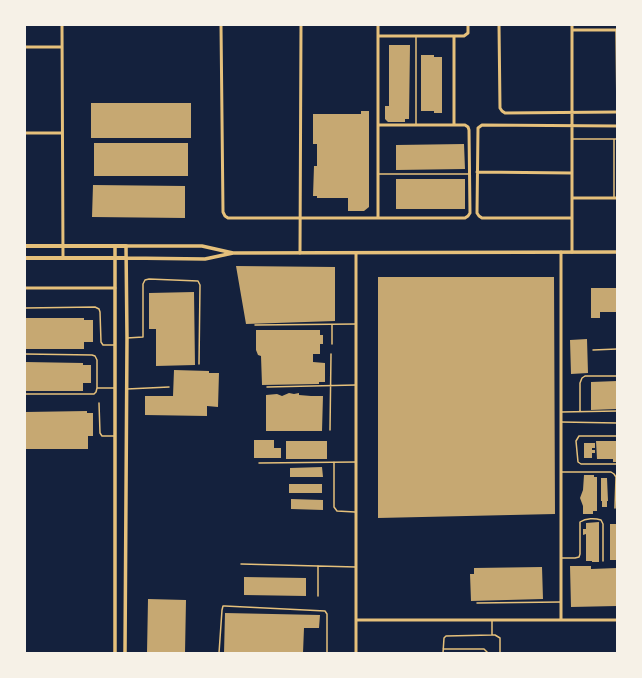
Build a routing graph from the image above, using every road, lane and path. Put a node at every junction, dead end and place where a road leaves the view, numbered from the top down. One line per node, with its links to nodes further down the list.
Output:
1 (62, 25): 14 (street)
2 (221, 25): 32 (street)
3 (301, 25): 32 (street)
4 (378, 25): 10 (street)
5 (468, 25): 12 (street)
6 (500, 25): 15 (street)
7 (572, 25): 8 (street)
8 (572, 30): 9 (street); 15 (street)
9 (616, 30): 16 (lane)
10 (378, 36): 11 (street); 20 (street)
11 (416, 36): 12 (street); 17 (lane)
12 (454, 36): 18 (street)
13 (25, 47): 14 (street)
14 (62, 47): 23 (street)
15 (572, 112): 16 (street); 19 (street)
16 (617, 112)
17 (416, 125): 18 (street); 20 (street)
18 (454, 125): 29 (street)
19 (572, 125): 21 (street); 24 (street); 26 (street)
20 (378, 126): 28 (street)
21 (617, 126)
22 (25, 133): 23 (street)
23 (62, 133): 36 (street)
24 (572, 139): 25 (lane); 27 (street)
25 (616, 139): 31 (lane)
26 (477, 172): 27 (street); 34 (street)
27 (572, 173): 30 (street)
28 (378, 174): 29 (lane); 33 (street)
29 (470, 174): 33 (street)
30 (572, 198): 31 (street); 34 (street)
31 (616, 198)
32 (300, 218): 33 (street); 43 (street)
33 (378, 218)
34 (572, 218): 40 (street)
35 (25, 246): 36 (main road)
36 (64, 246): 37 (main road); 46 (street)
37 (115, 246): 38 (main road); 47 (street)
38 (126, 246): 42 (street); 48 (street)
39 (561, 252): 40 (street); 44 (street); 75 (street)
40 (572, 252): 41 (street)
41 (617, 252)
42 (233, 253): 43 (street); 48 (street)
43 (300, 253): 44 (street)
44 (356, 253): 52 (street)
45 (25, 258): 46 (main road)
46 (63, 258): 47 (main road)
47 (115, 258): 48 (main road); 50 (street)
48 (126, 258): 55 (street)
49 (25, 288): 50 (street)
50 (115, 288): 57 (street)
51 (25, 308): 57 (lane)
52 (356, 324): 54 (lane); 65 (street)
53 (255, 325): 54 (lane)
54 (332, 325): 56 (lane)
55 (127, 338): 62 (lane); 70 (street)
56 (332, 344)
57 (115, 345): 69 (street)
58 (617, 349): 59 (lane)
59 (593, 350)
60 (25, 354): 68 (lane)
61 (331, 354): 64 (lane)
62 (199, 364)
63 (617, 376): 73 (lane)
64 (330, 385): 65 (lane); 66 (lane); 78 (lane)
65 (356, 385): 82 (street)
66 (267, 386)
67 (169, 387): 70 (lane)
68 (96, 388): 69 (lane); 71 (lane)
69 (114, 388): 79 (street)
70 (126, 388): 103 (street)
71 (25, 394)
72 (99, 404): 79 (lane)
73 (580, 411): 74 (lane); 75 (lane)
74 (617, 411)
75 (561, 412): 76 (street)
76 (561, 422): 77 (lane); 85 (street)
77 (617, 423)
78 (330, 430)
79 (115, 436): 102 (street)
80 (617, 436): 84 (lane)
81 (334, 462): 82 (lane); 83 (lane); 87 (lane)
82 (356, 462): 87 (street)
83 (259, 463)
84 (617, 464)
85 (561, 472): 86 (lane); 88 (street)
86 (615, 508)
87 (356, 512): 92 (street)
88 (561, 558): 89 (lane); 94 (street)
89 (602, 561)
90 (241, 564): 91 (lane)
91 (318, 566): 92 (lane); 93 (lane)
92 (356, 567): 96 (street)
93 (318, 596)
94 (561, 602): 95 (lane); 98 (street)
95 (477, 603)
96 (356, 620): 97 (street); 106 (street)
97 (492, 620): 98 (street); 100 (lane)
98 (561, 620): 99 (street)
99 (617, 620)
100 (492, 635): 101 (lane); 109 (lane)
101 (443, 649): 107 (lane); 108 (lane)
102 (115, 653)
103 (125, 653)
104 (219, 653): 105 (lane)
105 (327, 653)
106 (356, 653)
107 (443, 653)
108 (488, 653)
109 (500, 653)

